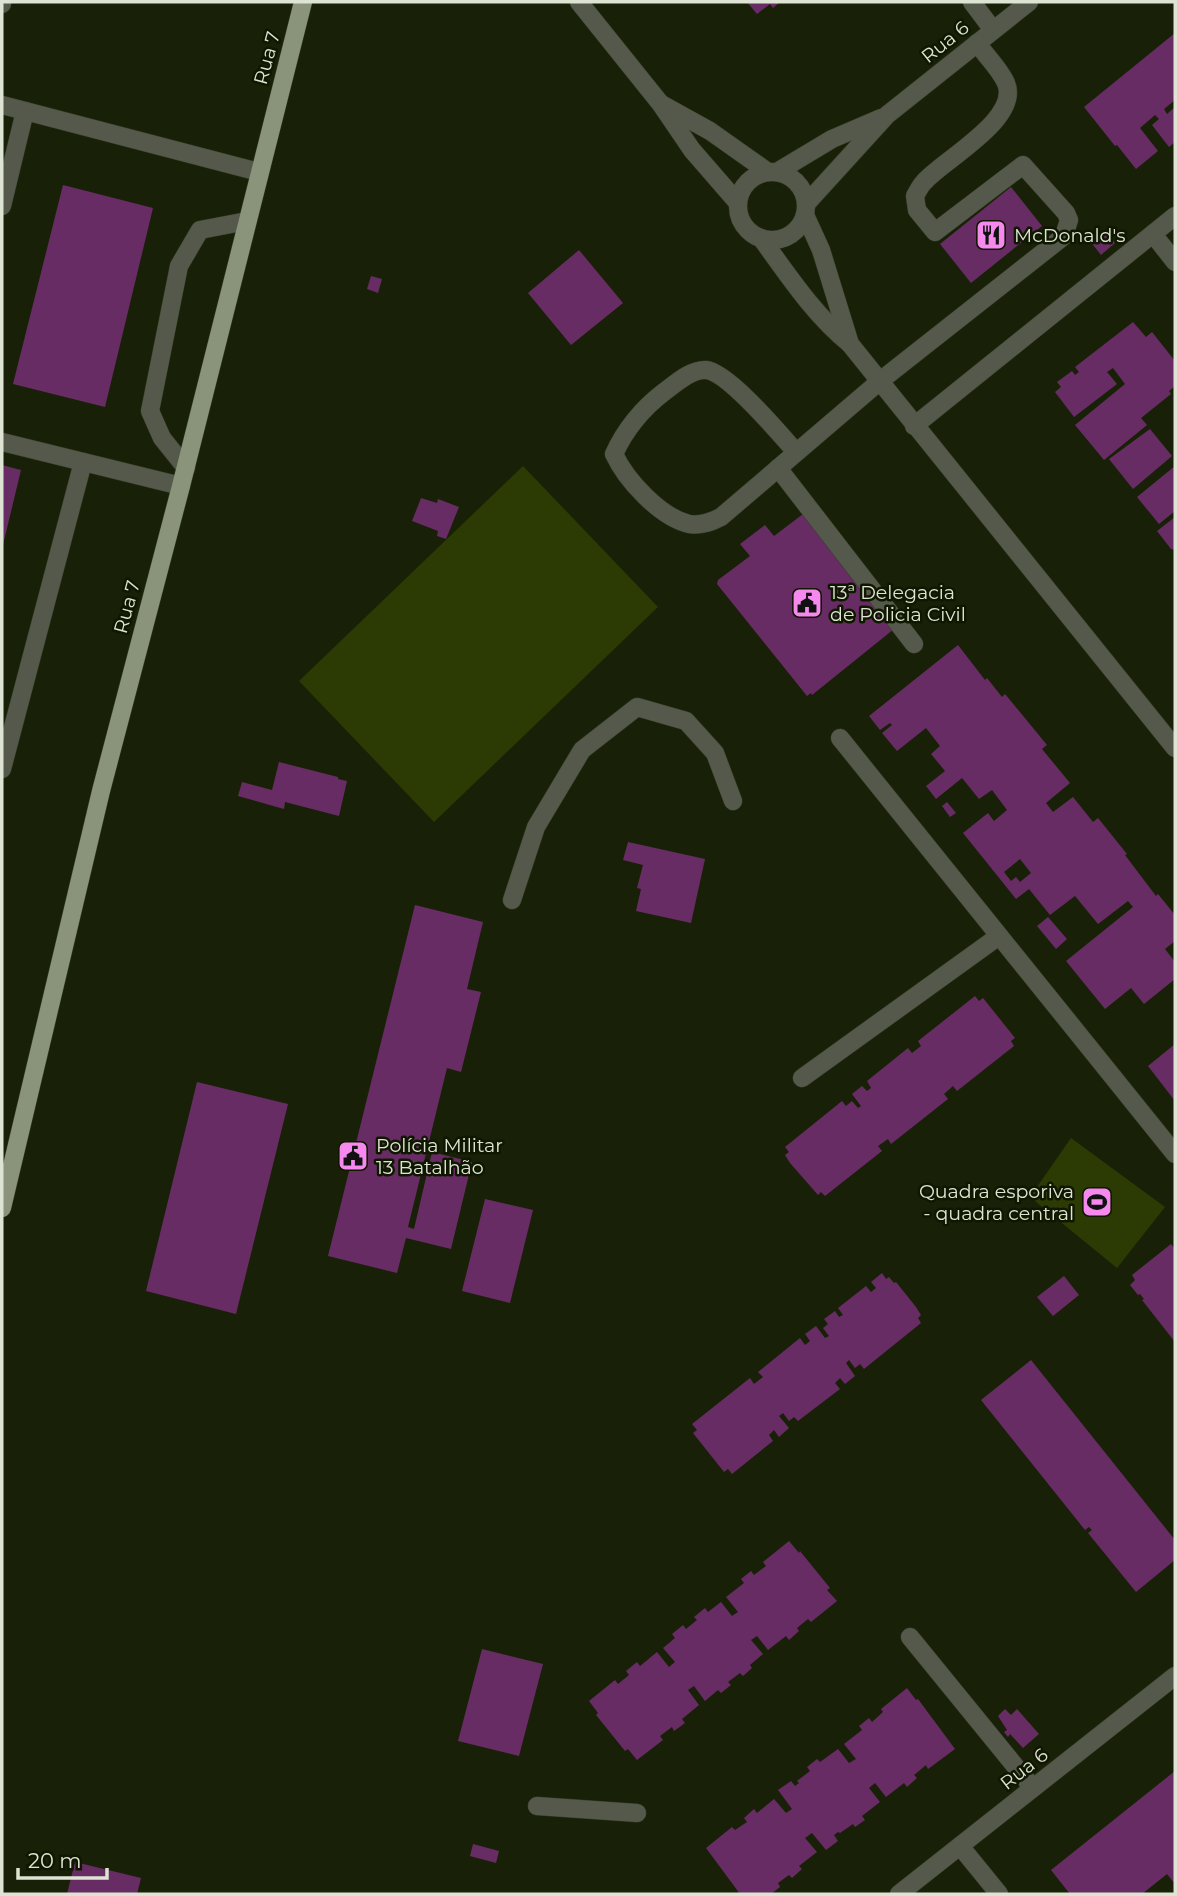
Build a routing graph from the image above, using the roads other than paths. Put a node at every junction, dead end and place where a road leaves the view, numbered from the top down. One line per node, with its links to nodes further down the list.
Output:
1 (311, 2): 5 (main road, Rua 7)
2 (579, 2): 8 (street)
3 (972, 2): 6 (street)
4 (1029, 2): 6 (street, Rua 6)
5 (301, 10): 12 (main road, Rua 7)
6 (993, 30): 7 (street, Rua 6)
7 (977, 43): 11 (street, Rua 6); 23 (street)
8 (660, 103): 13 (street); 14 (street)
9 (2, 105): 10 (street)
10 (26, 111): 12 (street); 15 (street)
11 (887, 115): 13 (street); 16 (street)
12 (259, 172): 18 (main road, Rua 7)
13 (772, 172): 14 (street); 16 (street)
14 (738, 204): 20 (street)
15 (2, 206)
16 (806, 209): 20 (street); 22 (street)
17 (1175, 216): 19 (street)
18 (247, 221): 28 (main road, Rua 7); 28 (street)
19 (1153, 234): 21 (street); 24 (street)
20 (761, 238): 22 (street)
21 (1175, 262)
22 (850, 344): 23 (street)
23 (880, 381): 24 (street); 26 (street)
24 (914, 426): 34 (street)
25 (2, 442): 27 (street)
26 (796, 452): 29 (street); 29 (street)
27 (83, 462): 30 (street); 32 (street)
28 (186, 468): 30 (main road, Rua 7)
29 (778, 468): 31 (street)
30 (181, 486): 41 (main road, Rua 7)
31 (914, 644)
32 (6, 735): 35 (street)
33 (841, 738): 38 (street)
34 (1175, 748)
35 (2, 769)
36 (733, 801): 37 (street)
37 (512, 900)
38 (999, 936): 39 (street); 40 (street)
39 (802, 1078)
40 (1175, 1154)
41 (2, 1208)
42 (910, 1637): 44 (street)
43 (1175, 1676): 44 (street, Rua 6)
44 (1033, 1788): 47 (street, Rua 6)
45 (537, 1807): 46 (street)
46 (638, 1813)
47 (960, 1846): 48 (street, Rua 6); 49 (street)
48 (899, 1894)
49 (999, 1894)

